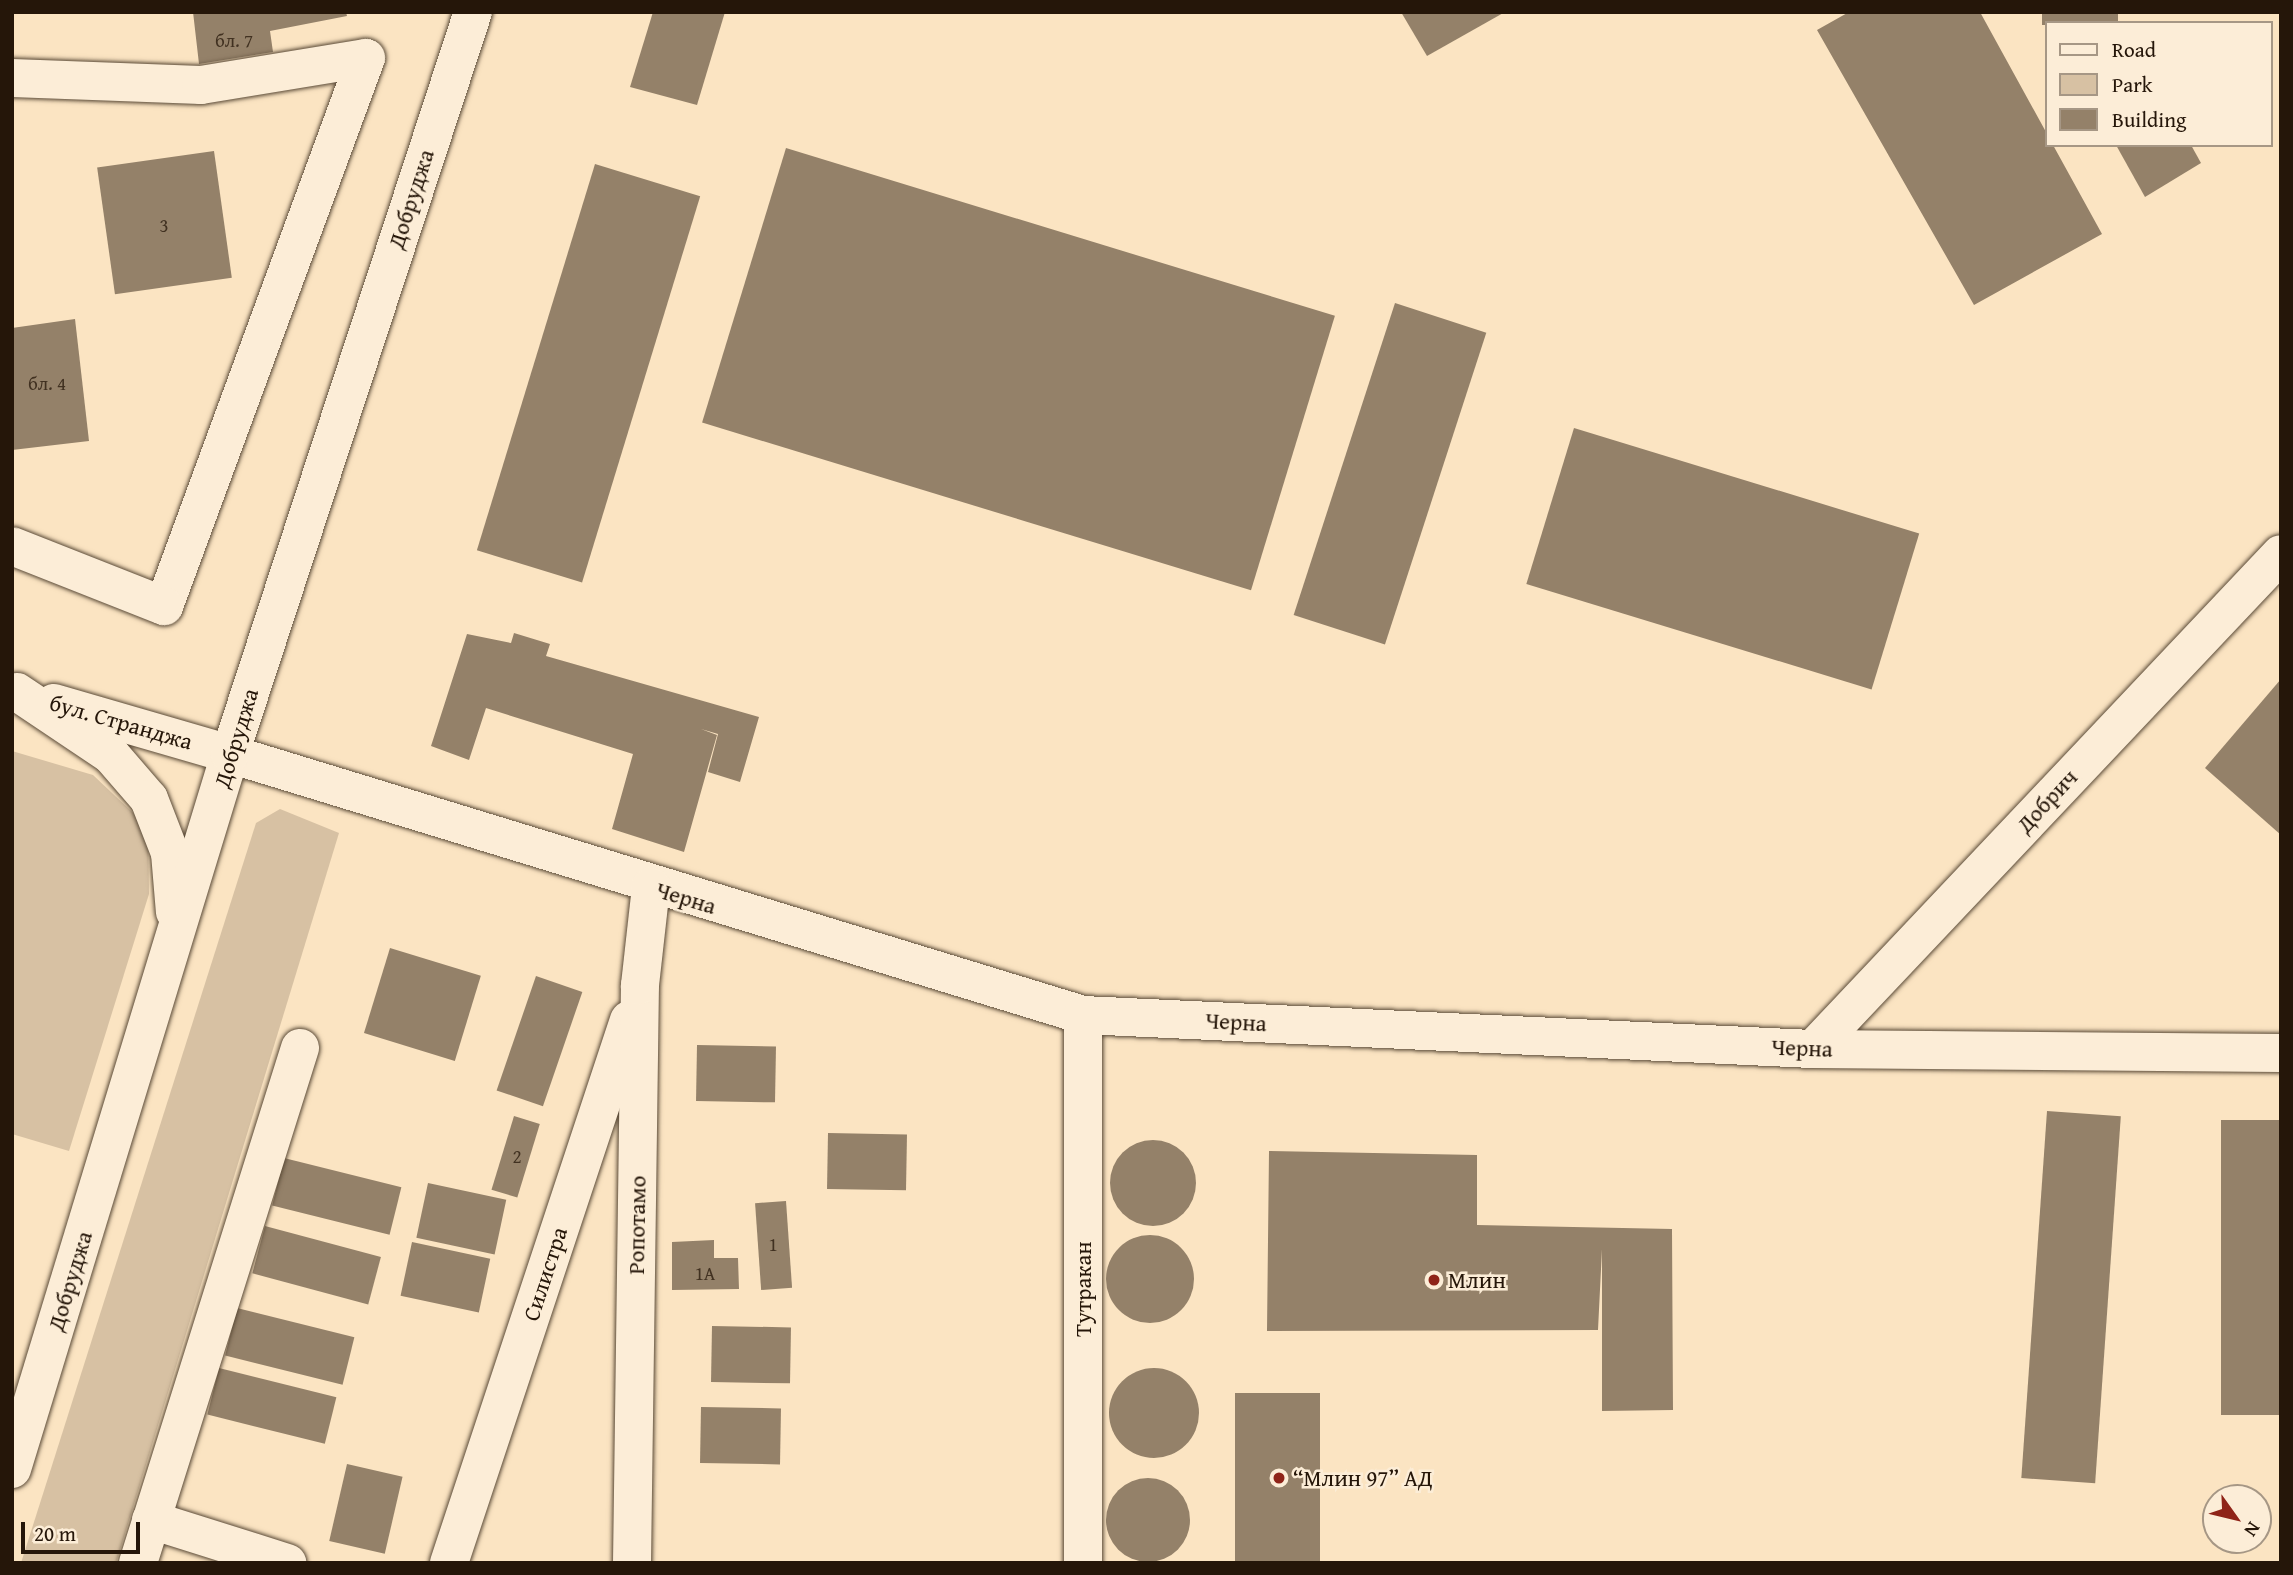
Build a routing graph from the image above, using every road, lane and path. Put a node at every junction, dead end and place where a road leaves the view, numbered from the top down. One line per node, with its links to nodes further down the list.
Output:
1 (472, 12): 6 (street, Добруджа)
2 (12, 78): 3 (street)
3 (12, 546)
4 (2281, 554): 12 (street, Добрич)
5 (14, 691): 6 (street, бул. Странджа); 8 (street)
6 (230, 754): 7 (street, Черна); 8 (street, Добруджа)
7 (651, 887): 9 (street, Ропотамо); 10 (street, Черна)
8 (174, 946): 14 (street, Добруджа)
9 (640, 985): 18 (street, Силистра); 19 (street, Ропотамо)
10 (1083, 1015): 12 (street, Черна); 20 (street, Тутракан)
11 (300, 1048): 15 (street)
12 (1813, 1049): 13 (street, Черна)
13 (2281, 1053)
14 (12, 1469)
15 (151, 1520): 16 (street); 17 (street)
16 (138, 1563)
17 (287, 1563)
18 (449, 1563)
19 (632, 1563)
20 (1083, 1563)

